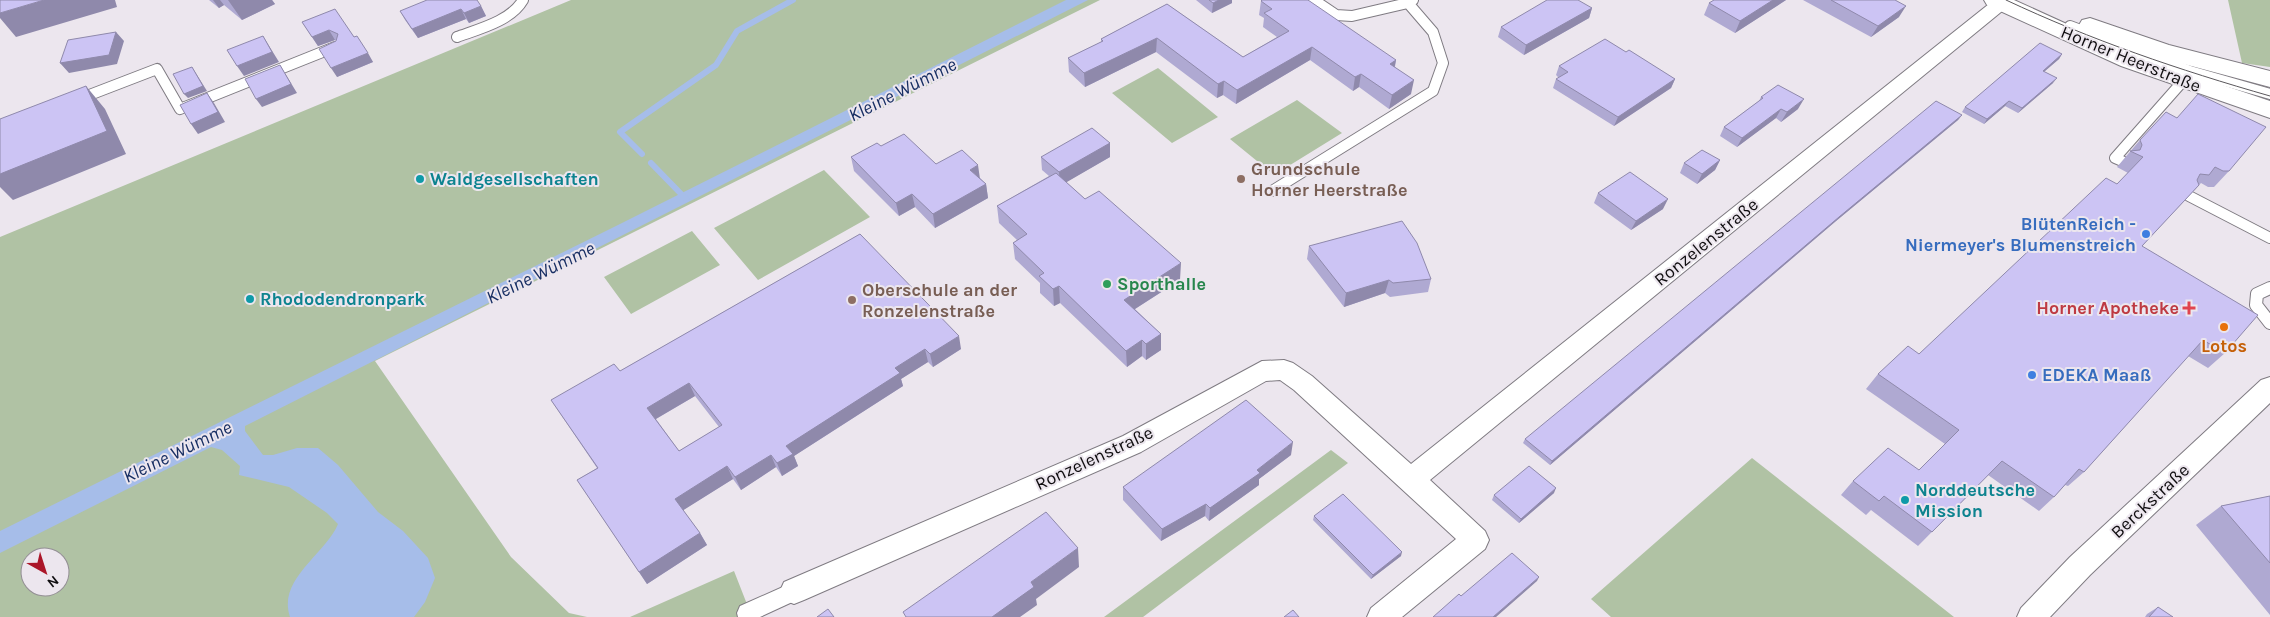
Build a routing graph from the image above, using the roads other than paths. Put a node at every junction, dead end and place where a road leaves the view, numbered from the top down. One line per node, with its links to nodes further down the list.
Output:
1 (523, 0): 6 (lane)
2 (1314, 0): 5 (lane)
3 (2032, 0): 8 (main road, Horner Heerstraße)
4 (2003, 1): 9 (main road, Horner Heerstraße); 10 (lane); 20 (street, Ronzelenstraße)
5 (1411, 2): 14 (lane)
6 (457, 38)
7 (337, 46): 11 (lane)
8 (2270, 79)
9 (2183, 81): 12 (main road, Horner Heerstraße); 13 (lane)
10 (2270, 94)
11 (68, 103)
12 (2270, 110)
13 (2122, 161)
14 (1272, 192)
15 (2189, 196): 16 (lane)
16 (2270, 238)
17 (2270, 288): 18 (lane)
18 (2270, 323)
19 (2270, 387): 24 (street, Berckstraße)
20 (1411, 480): 21 (street, Ronzelenstraße); 23 (street, Ronzelenstraße)
21 (794, 591): 22 (street, Ronzelenstraße)
22 (747, 612)
23 (1381, 617)
24 (2031, 617)

